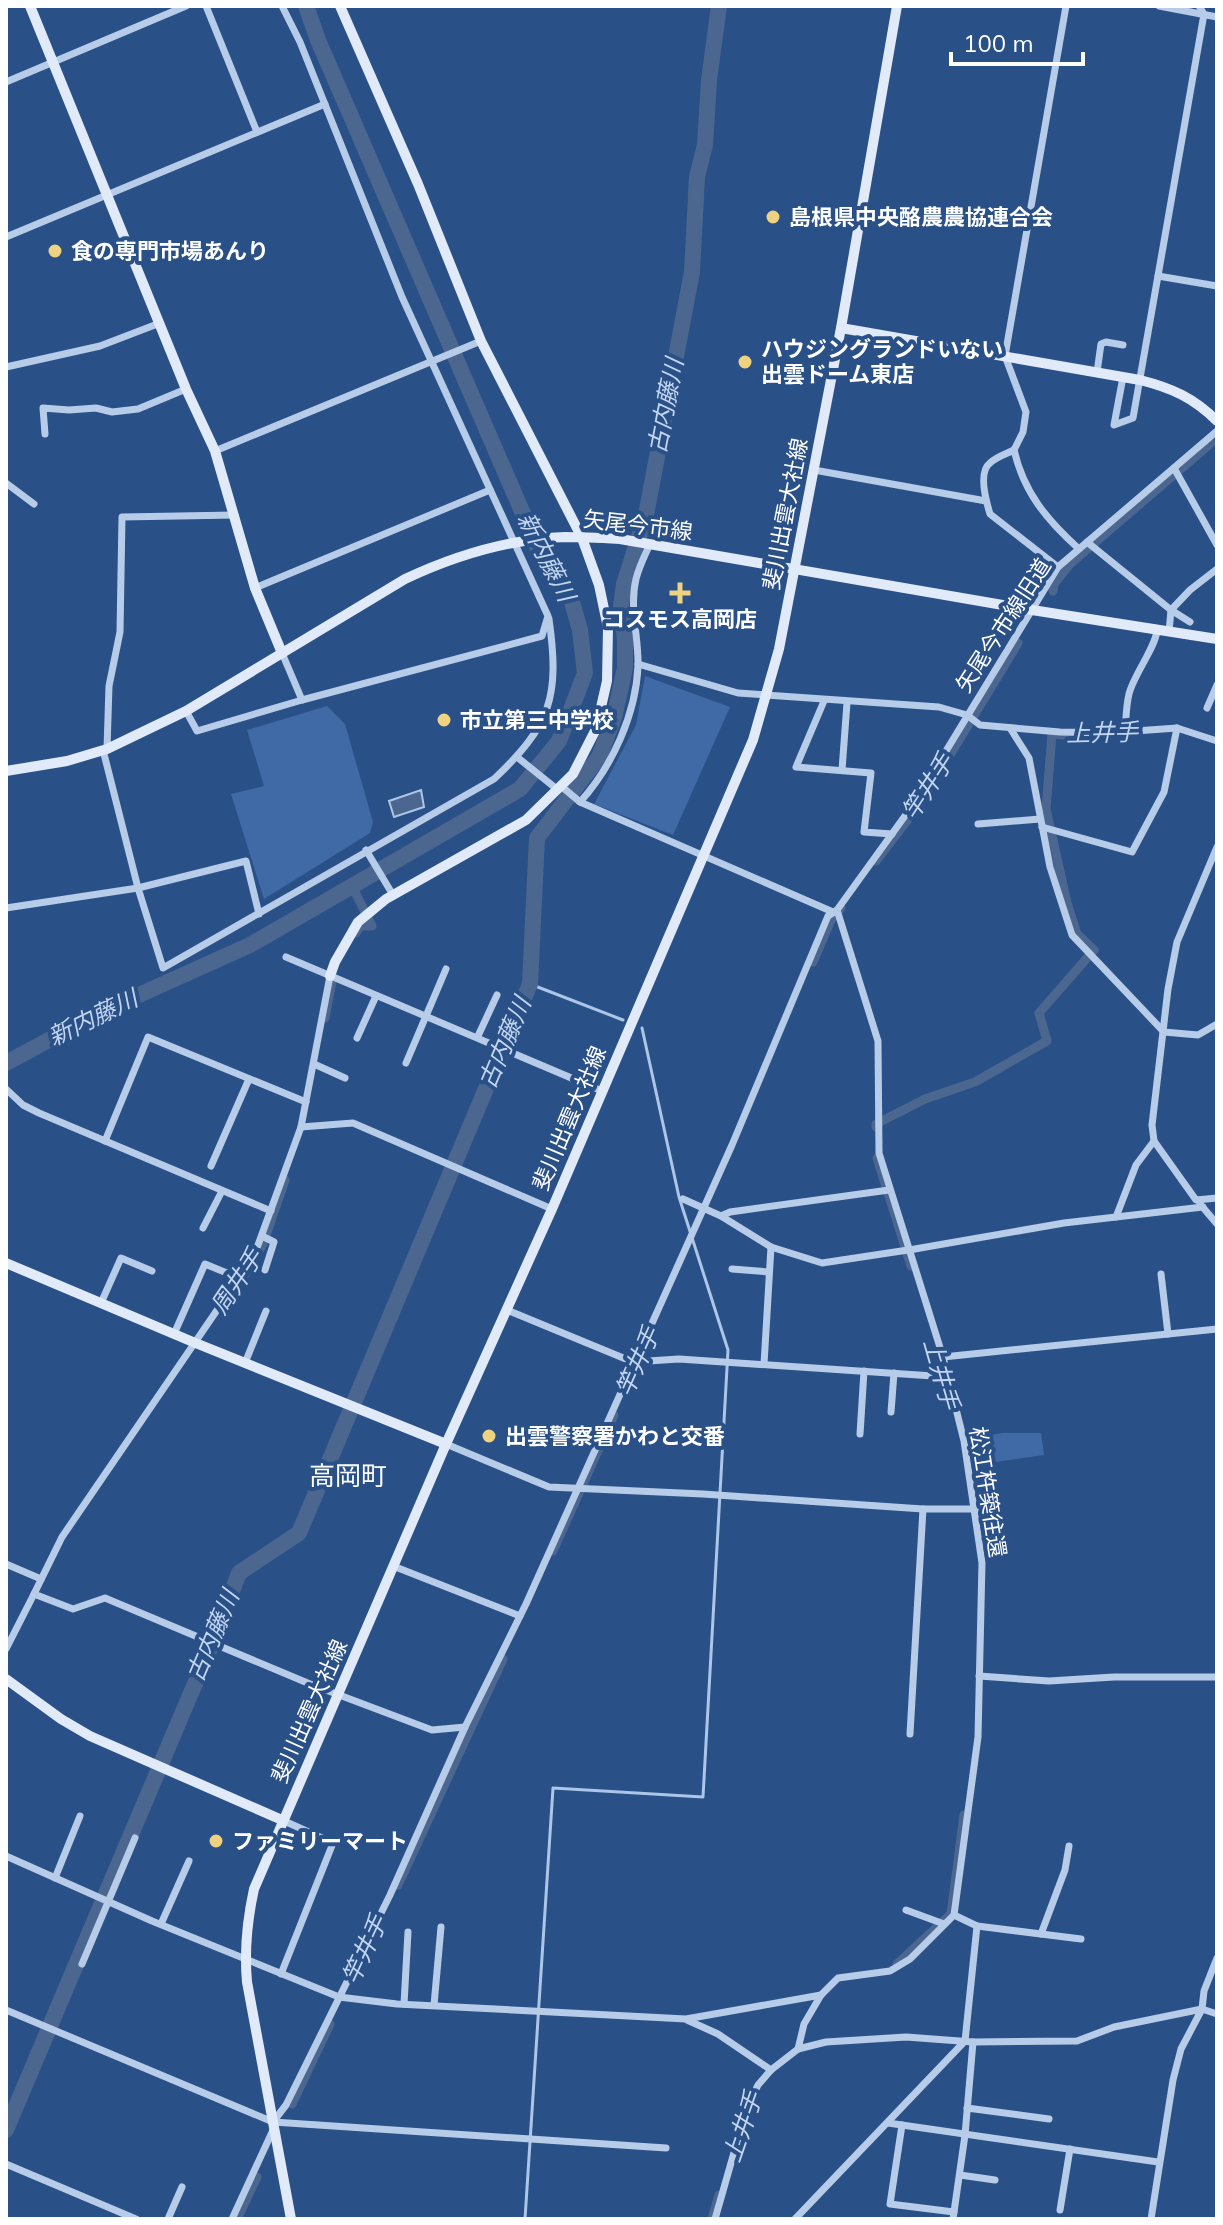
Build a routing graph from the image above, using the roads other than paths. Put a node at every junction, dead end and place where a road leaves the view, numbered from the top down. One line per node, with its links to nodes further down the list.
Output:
1 (30, 6): 12 (main road)
2 (186, 6): 12 (street)
3 (206, 6): 15 (street)
4 (282, 6): 14 (street)
5 (340, 6): 22 (main road)
6 (897, 6): 21 (main road, 斐川出雲大社線)
7 (1066, 6): 24 (street)
8 (1159, 6): 10 (street)
9 (1199, 6): 10 (street)
10 (1204, 14): 11 (street); 18 (street)
11 (1217, 17)
12 (53, 61): 13 (street); 16 (main road)
13 (6, 82)
14 (325, 104): 15 (street); 25 (street)
15 (257, 132): 16 (street)
16 (107, 194): 17 (street); 20 (main road)
17 (6, 237)
18 (1158, 276): 19 (street); 29 (street)
19 (1217, 286)
20 (160, 323): 26 (street); 30 (main road)
21 (841, 328): 24 (main road); 37 (main road, 斐川出雲大社線)
22 (481, 341): 25 (street); 43 (main road)
23 (1123, 345): 27 (street)
24 (1005, 356): 27 (main road); 34 (street)
25 (432, 363): 35 (street); 39 (street)
26 (6, 367)
27 (1097, 372): 28 (main road)
28 (1123, 377): 29 (main road); 29 (street)
29 (1140, 380): 31 (main road)
30 (186, 389): 33 (street); 35 (main road)
31 (1217, 421)
32 (1217, 431): 36 (street, 矢尾今市線旧道)
33 (45, 434)
34 (1014, 450): 40 (street); 48 (street)
35 (215, 451): 42 (main road)
36 (1174, 468): 44 (street, 矢尾今市線旧道); 47 (street)
37 (814, 470): 40 (street); 51 (main road, 斐川出雲大社線)
38 (6, 483): 41 (street)
39 (490, 490): 45 (street); 52 (street)
40 (986, 501): 49 (street)
41 (34, 504)
42 (235, 515): 52 (main road); 73 (street)
43 (582, 538): 45 (main road, 矢尾今市線); 46 (main road, 矢尾今市線); 77 (main road)
44 (1087, 542): 48 (street, 矢尾今市線旧道); 54 (street)
45 (513, 543): 55 (street); 59 (main road, 矢尾今市線)
46 (650, 544): 51 (main road, 矢尾今市線); 60 (street)
47 (1217, 545)
48 (1079, 549): 49 (street, 矢尾今市線旧道)
49 (1058, 567): 53 (street, 矢尾今市線旧道)
50 (1217, 569): 54 (street)
51 (795, 570): 53 (main road, 矢尾今市線); 62 (main road, 斐川出雲大社線)
52 (255, 588): 59 (main road)
53 (1032, 610): 57 (main road, 矢尾今市線); 68 (street, 矢尾今市線旧道)
54 (1171, 610): 56 (street); 57 (street)
55 (548, 616): 63 (street); 74 (street)
56 (1190, 622)
57 (1163, 631): 58 (main road, 矢尾今市線); 71 (street)
58 (1217, 639)
59 (282, 653): 63 (street); 67 (main road, 矢尾今市線)
60 (638, 664): 62 (street, 矢尾今市線旧道); 78 (street)
61 (1217, 685): 66 (street)
62 (767, 697): 64 (street, 矢尾今市線旧道); 84 (main road, 斐川出雲大社線)
63 (302, 700): 67 (street)
64 (824, 701): 65 (street, 矢尾今市線旧道); 75 (street)
65 (847, 703): 68 (street, 矢尾今市線旧道); 75 (street)
66 (1207, 708)
67 (186, 711): 73 (main road, 矢尾今市線)
68 (967, 715): 69 (street); 81 (street)
69 (1010, 728): 71 (street); 79 (street)
70 (1177, 728): 71 (street); 72 (street); 79 (street)
71 (1125, 732)
72 (1217, 741)
73 (105, 750): 76 (main road, 矢尾今市線); 85 (street)
74 (517, 757): 77 (street); 83 (street)
75 (842, 770): 81 (street)
76 (6, 771)
77 (560, 788): 78 (street); 86 (main road)
78 (580, 802): 84 (street)
79 (1041, 823): 80 (street); 97 (street)
80 (978, 824)
81 (892, 834): 88 (street)
82 (1217, 847): 97 (street)
83 (368, 852): 86 (street); 89 (street)
84 (705, 856): 88 (street); 105 (main road, 斐川出雲大社線)
85 (138, 888): 87 (street); 89 (street); 89 (street)
86 (392, 892): 92 (main road)
87 (6, 908)
88 (835, 911): 111 (street, 松江杵築往還); 118 (street)
89 (259, 914)
90 (286, 957): 92 (street)
91 (446, 969): 95 (street)
92 (330, 976): 94 (street); 101 (street)
93 (497, 995): 98 (street)
94 (376, 996): 95 (street); 99 (street)
95 (424, 1017): 98 (street); 100 (street)
96 (1217, 1024): 97 (street)
97 (1164, 1032): 109 (street)
98 (478, 1036): 105 (street)
99 (357, 1038)
100 (406, 1063)
101 (314, 1064): 102 (street); 106 (street)
102 (345, 1078)
103 (249, 1079): 106 (street); 108 (street); 110 (street)
104 (6, 1089): 108 (street)
105 (602, 1091): 117 (main road, 斐川出雲大社線)
106 (306, 1102): 107 (street)
107 (301, 1127): 117 (street); 119 (street)
108 (105, 1141): 112 (street)
109 (1154, 1141): 115 (street); 121 (street)
110 (211, 1166)
111 (889, 1190): 120 (street); 126 (street, 松江杵築往還)
112 (222, 1191): 119 (street); 123 (street)
113 (1217, 1198): 115 (street)
114 (683, 1199): 118 (street)
115 (1196, 1200): 116 (street)
116 (1203, 1207): 121 (street); 122 (street)
117 (552, 1209): 135 (main road, 斐川出雲大社線)
118 (702, 1209): 120 (street); 142 (street)
119 (271, 1211): 124 (street)
120 (721, 1216): 125 (street)
121 (1116, 1217): 126 (street)
122 (1217, 1224)
123 (203, 1228)
124 (262, 1236): 129 (street); 133 (street)
125 (771, 1247): 126 (street); 131 (street)
126 (908, 1250): 141 (street, 松江杵築往還)
127 (6, 1263): 134 (main road)
128 (732, 1269): 131 (street)
129 (265, 1270)
130 (152, 1271): 134 (street)
131 (769, 1272): 144 (street)
132 (1161, 1274): 139 (street)
133 (239, 1278): 138 (street); 140 (street)
134 (101, 1303): 138 (main road)
135 (507, 1310): 142 (street); 150 (main road, 斐川出雲大社線)
136 (266, 1311): 143 (street)
137 (1217, 1329): 139 (street)
138 (174, 1334): 140 (main road)
139 (1168, 1334): 141 (street)
140 (193, 1342): 143 (main road); 156 (street)
141 (943, 1357): 147 (street, 松江杵築往還)
142 (633, 1362): 144 (street); 151 (street)
143 (245, 1363): 150 (main road)
144 (764, 1364): 145 (street)
145 (864, 1371): 146 (street); 149 (street)
146 (894, 1373): 147 (street); 148 (street)
147 (948, 1377): 153 (street, 松江杵築往還)
148 (891, 1412)
149 (860, 1434)
150 (446, 1444): 151 (street); 155 (main road, 斐川出雲大社線)
151 (578, 1488): 152 (street); 158 (street)
152 (923, 1509): 153 (street); 165 (street)
153 (976, 1509): 160 (street, 松江杵築往還)
154 (6, 1564): 156 (street)
155 (393, 1566): 158 (street); 163 (main road, 斐川出雲大社線)
156 (41, 1579): 157 (street)
157 (34, 1594): 159 (street); 163 (street)
158 (520, 1616): 164 (street)
159 (6, 1649)
160 (979, 1676): 161 (street); 175 (street, 松江杵築往還)
161 (1217, 1677)
162 (6, 1679): 167 (main road)
163 (338, 1694): 164 (street); 167 (main road, 斐川出雲大社線)
164 (465, 1727): 188 (street)
165 (910, 1734)
166 (80, 1816): 172 (street)
167 (282, 1820): 183 (main road, 斐川出雲大社線); 186 (street)
168 (135, 1838): 173 (street)
169 (1069, 1846): 181 (street)
170 (6, 1856): 172 (street)
171 (189, 1861): 176 (street)
172 (55, 1878): 173 (street)
173 (108, 1900): 176 (street); 185 (street)
174 (906, 1910): 177 (street)
175 (954, 1915): 177 (street); 178 (street)
176 (161, 1924): 183 (street)
177 (944, 1924): 187 (street)
178 (977, 1926): 181 (street); 195 (street)
179 (441, 1927): 190 (street)
180 (408, 1932): 189 (street)
181 (1041, 1934): 182 (street)
182 (1081, 1939)
183 (245, 1957): 186 (street); 202 (main road, 斐川出雲大社線)
184 (1217, 1958): 191 (street)
185 (82, 1964)
186 (281, 1974): 188 (street)
187 (821, 1995): 194 (street); 196 (street)
188 (339, 1997): 189 (street); 202 (street)
189 (404, 2004): 190 (street)
190 (434, 2005): 194 (street)
191 (1202, 2009): 193 (street); 195 (street); 206 (street)
192 (6, 2010): 202 (street)
193 (1217, 2014)
194 (686, 2019): 197 (street)
195 (969, 2042): 196 (street); 198 (street); 200 (street)
196 (798, 2049): 197 (street)
197 (771, 2070): 217 (street)
198 (967, 2108): 199 (street); 203 (street)
199 (1049, 2119)
200 (888, 2123): 201 (street); 218 (street)
201 (902, 2125): 203 (street); 212 (street)
202 (274, 2126): 204 (street); 215 (street); 216 (main road, 斐川出雲大社線)
203 (965, 2135): 205 (street); 208 (street)
204 (666, 2148)
205 (1070, 2149): 206 (street); 211 (street)
206 (1158, 2162): 219 (street)
207 (6, 2164): 213 (street)
208 (960, 2175): 209 (street); 212 (street)
209 (995, 2180)
210 (182, 2187): 214 (street)
211 (1060, 2210)
212 (954, 2215)
213 (136, 2219)
214 (168, 2219)
215 (232, 2219)
216 (291, 2219)
217 (715, 2219)
218 (795, 2219)
219 (1151, 2219)

